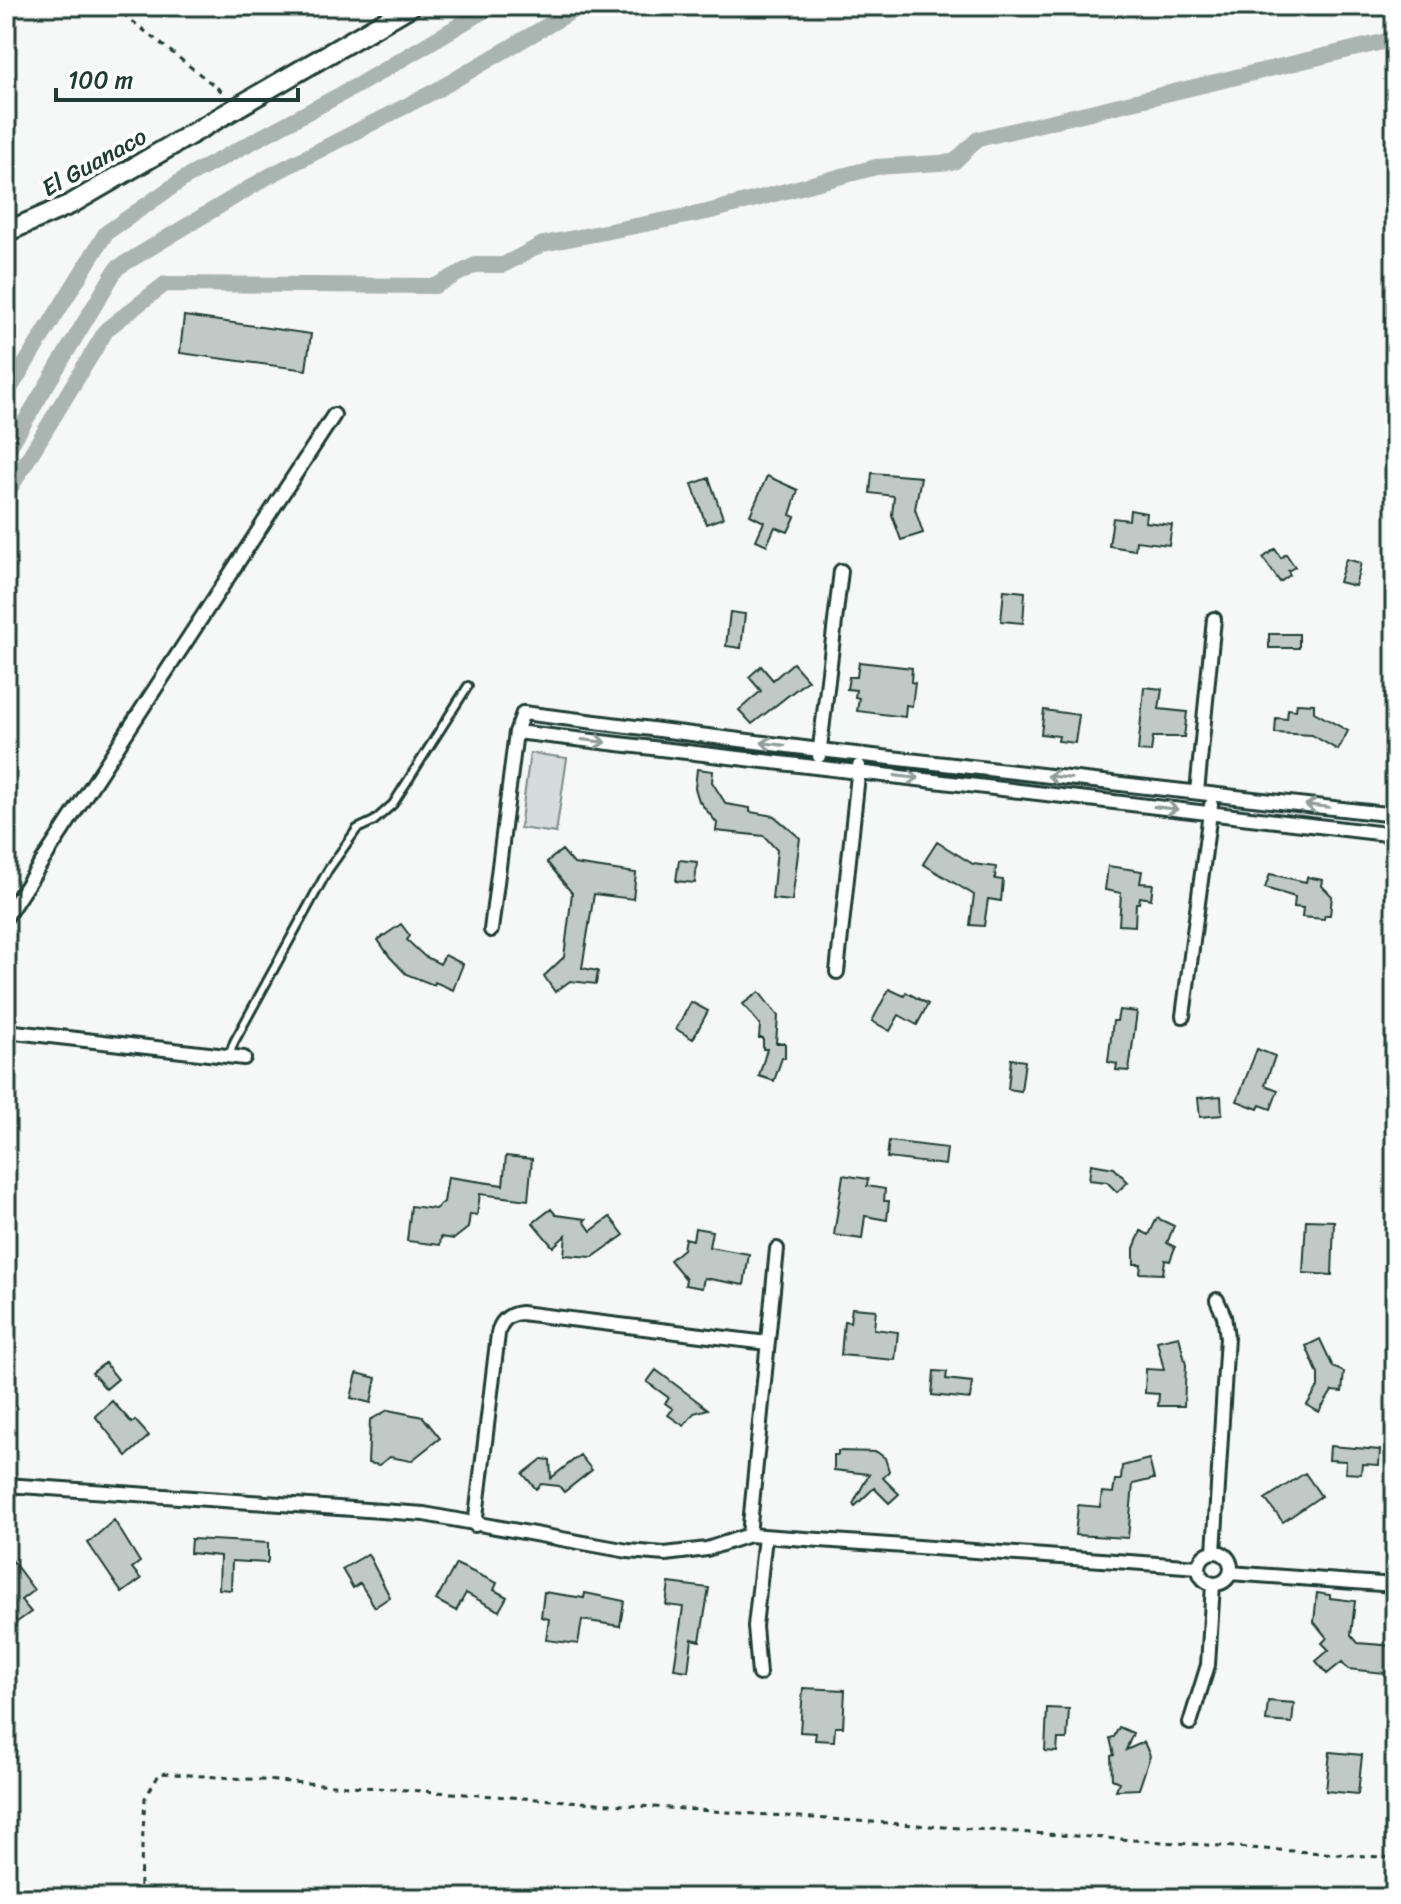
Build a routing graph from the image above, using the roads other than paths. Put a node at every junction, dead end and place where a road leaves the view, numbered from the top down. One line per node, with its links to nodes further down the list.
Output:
1 (411, 6): 2 (main road, El Guanaco)
2 (6, 232)
3 (334, 415): 17 (street)
4 (841, 571): 8 (street)
5 (1214, 619): 12 (street)
6 (468, 686): 22 (lane)
7 (516, 732): 8 (street, one-way to 7); 10 (street, one-way to 10); 18 (street)
8 (820, 750): 9 (street); 10 (street)
9 (861, 755): 11 (street); 12 (street, one-way to 9)
10 (818, 767): 11 (street)
11 (859, 772): 14 (street, one-way to 14); 19 (street)
12 (1197, 792): 13 (street)
13 (1212, 794): 14 (street); 15 (street, one-way to 13)
14 (1210, 813): 16 (street); 20 (street)
15 (1395, 815)
16 (1395, 835)
17 (6, 917)
18 (491, 930)
19 (837, 972)
20 (1183, 1016)
21 (6, 1031): 22 (street)
22 (229, 1056): 23 (street)
23 (244, 1058)
24 (777, 1249): 26 (street)
25 (1217, 1300): 31 (street)
26 (767, 1343): 28 (street); 29 (street)
27 (6, 1485): 28 (street)
28 (475, 1525): 29 (street)
29 (749, 1535): 30 (street)
30 (765, 1537): 32 (street); 36 (street)
31 (1214, 1552): 32 (street); 33 (street)
32 (1199, 1567): 34 (street)
33 (1230, 1573): 34 (street); 35 (street)
34 (1213, 1584): 37 (street)
35 (1395, 1585)
36 (759, 1674)
37 (1190, 1723)

